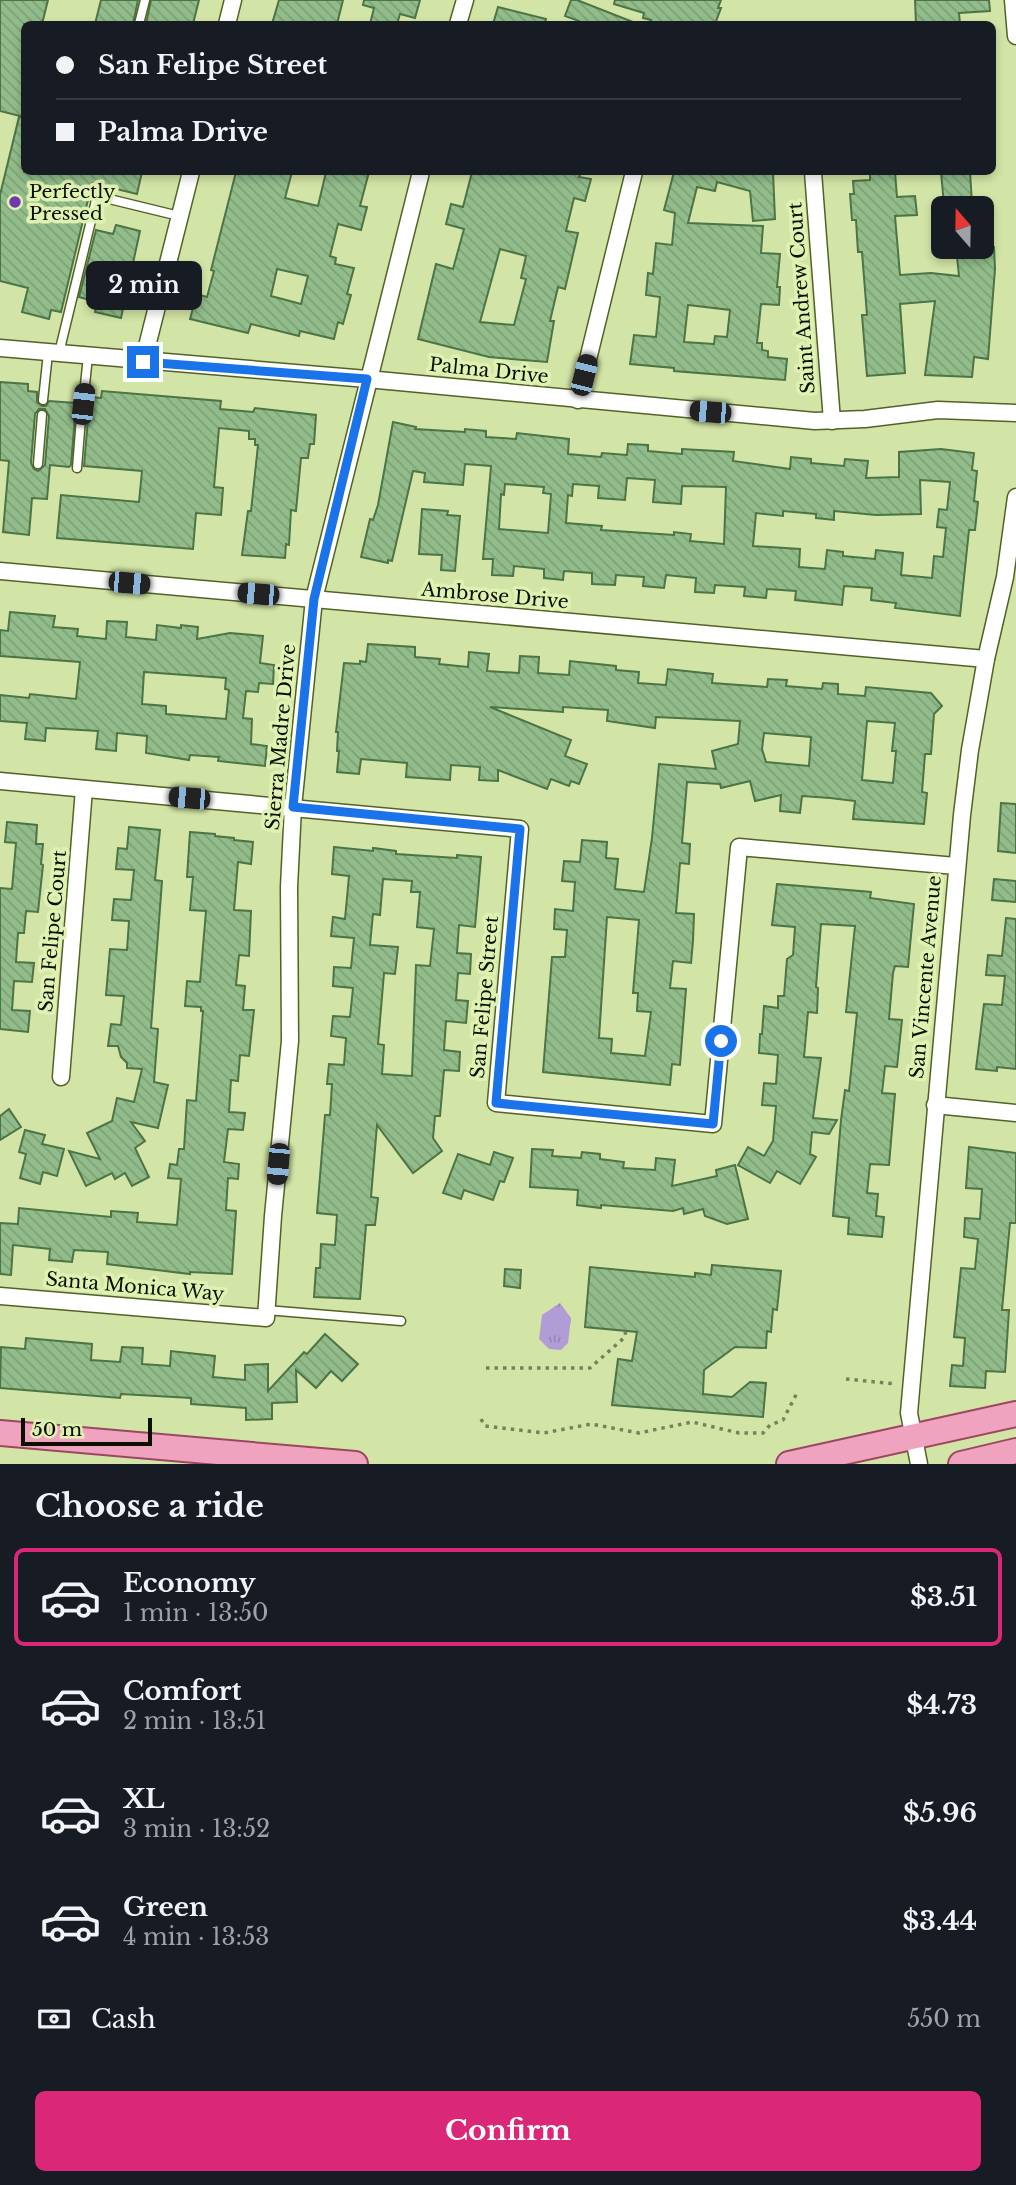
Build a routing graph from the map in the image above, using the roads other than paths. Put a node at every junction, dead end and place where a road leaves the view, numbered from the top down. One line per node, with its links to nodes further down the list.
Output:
1 (145, 0): 5 (lane)
2 (233, 0): 6 (street)
3 (464, 0): 7 (street)
4 (1013, 0): 8 (street)
5 (140, 21)
6 (228, 21)
7 (459, 21)
8 (1016, 36)
9 (190, 175): 13 (street)
10 (420, 175): 18 (street, Sierra Madre Drive)
11 (633, 175): 20 (street)
12 (813, 175): 25 (street, Saint Andrew Court)
13 (179, 216): 15 (lane); 17 (street)
14 (0, 348): 15 (street, Palma Drive)
15 (54, 353): 16 (street, Palma Drive); 19 (lane)
16 (88, 356): 17 (street, Palma Drive); 21 (lane)
17 (143, 362): 18 (street, Palma Drive)
18 (367, 379): 20 (street, Palma Drive); 30 (street, Sierra Madre Drive)
19 (43, 400)
20 (578, 400): 25 (street, Palma Drive)
21 (83, 404)
22 (1016, 414): 25 (street, Palma Drive)
23 (42, 415): 26 (lane)
24 (81, 418): 27 (lane)
25 (832, 421)
26 (38, 464)
27 (77, 468)
28 (1016, 497): 31 (street, San Vincente Avenue)
29 (0, 571): 30 (street, Ambrose Drive)
30 (314, 599): 31 (street, Ambrose Drive); 34 (street, Sierra Madre Drive)
31 (986, 659): 35 (street, San Vincente Avenue)
32 (0, 781): 33 (street, San Felipe Street)
33 (84, 789): 34 (street, San Felipe Street); 36 (street, San Felipe Court)
34 (293, 807): 35 (street, San Felipe Street); 40 (street, Sierra Madre Drive)
35 (956, 866): 37 (street, San Vincente Avenue)
36 (61, 1077)
37 (935, 1105): 38 (street); 44 (street, San Vincente Avenue)
38 (1016, 1113)
39 (0, 1296): 40 (street, Santa Monica Way)
40 (266, 1314): 41 (lane)
41 (401, 1321)
42 (1016, 1414): 44 (main road)
43 (0, 1433): 46 (main road)
44 (912, 1437): 47 (main road); 48 (street, San Vincente Avenue)
45 (1016, 1451): 49 (main road)
46 (355, 1464)
47 (789, 1464)
48 (919, 1464)
49 (961, 1464)

